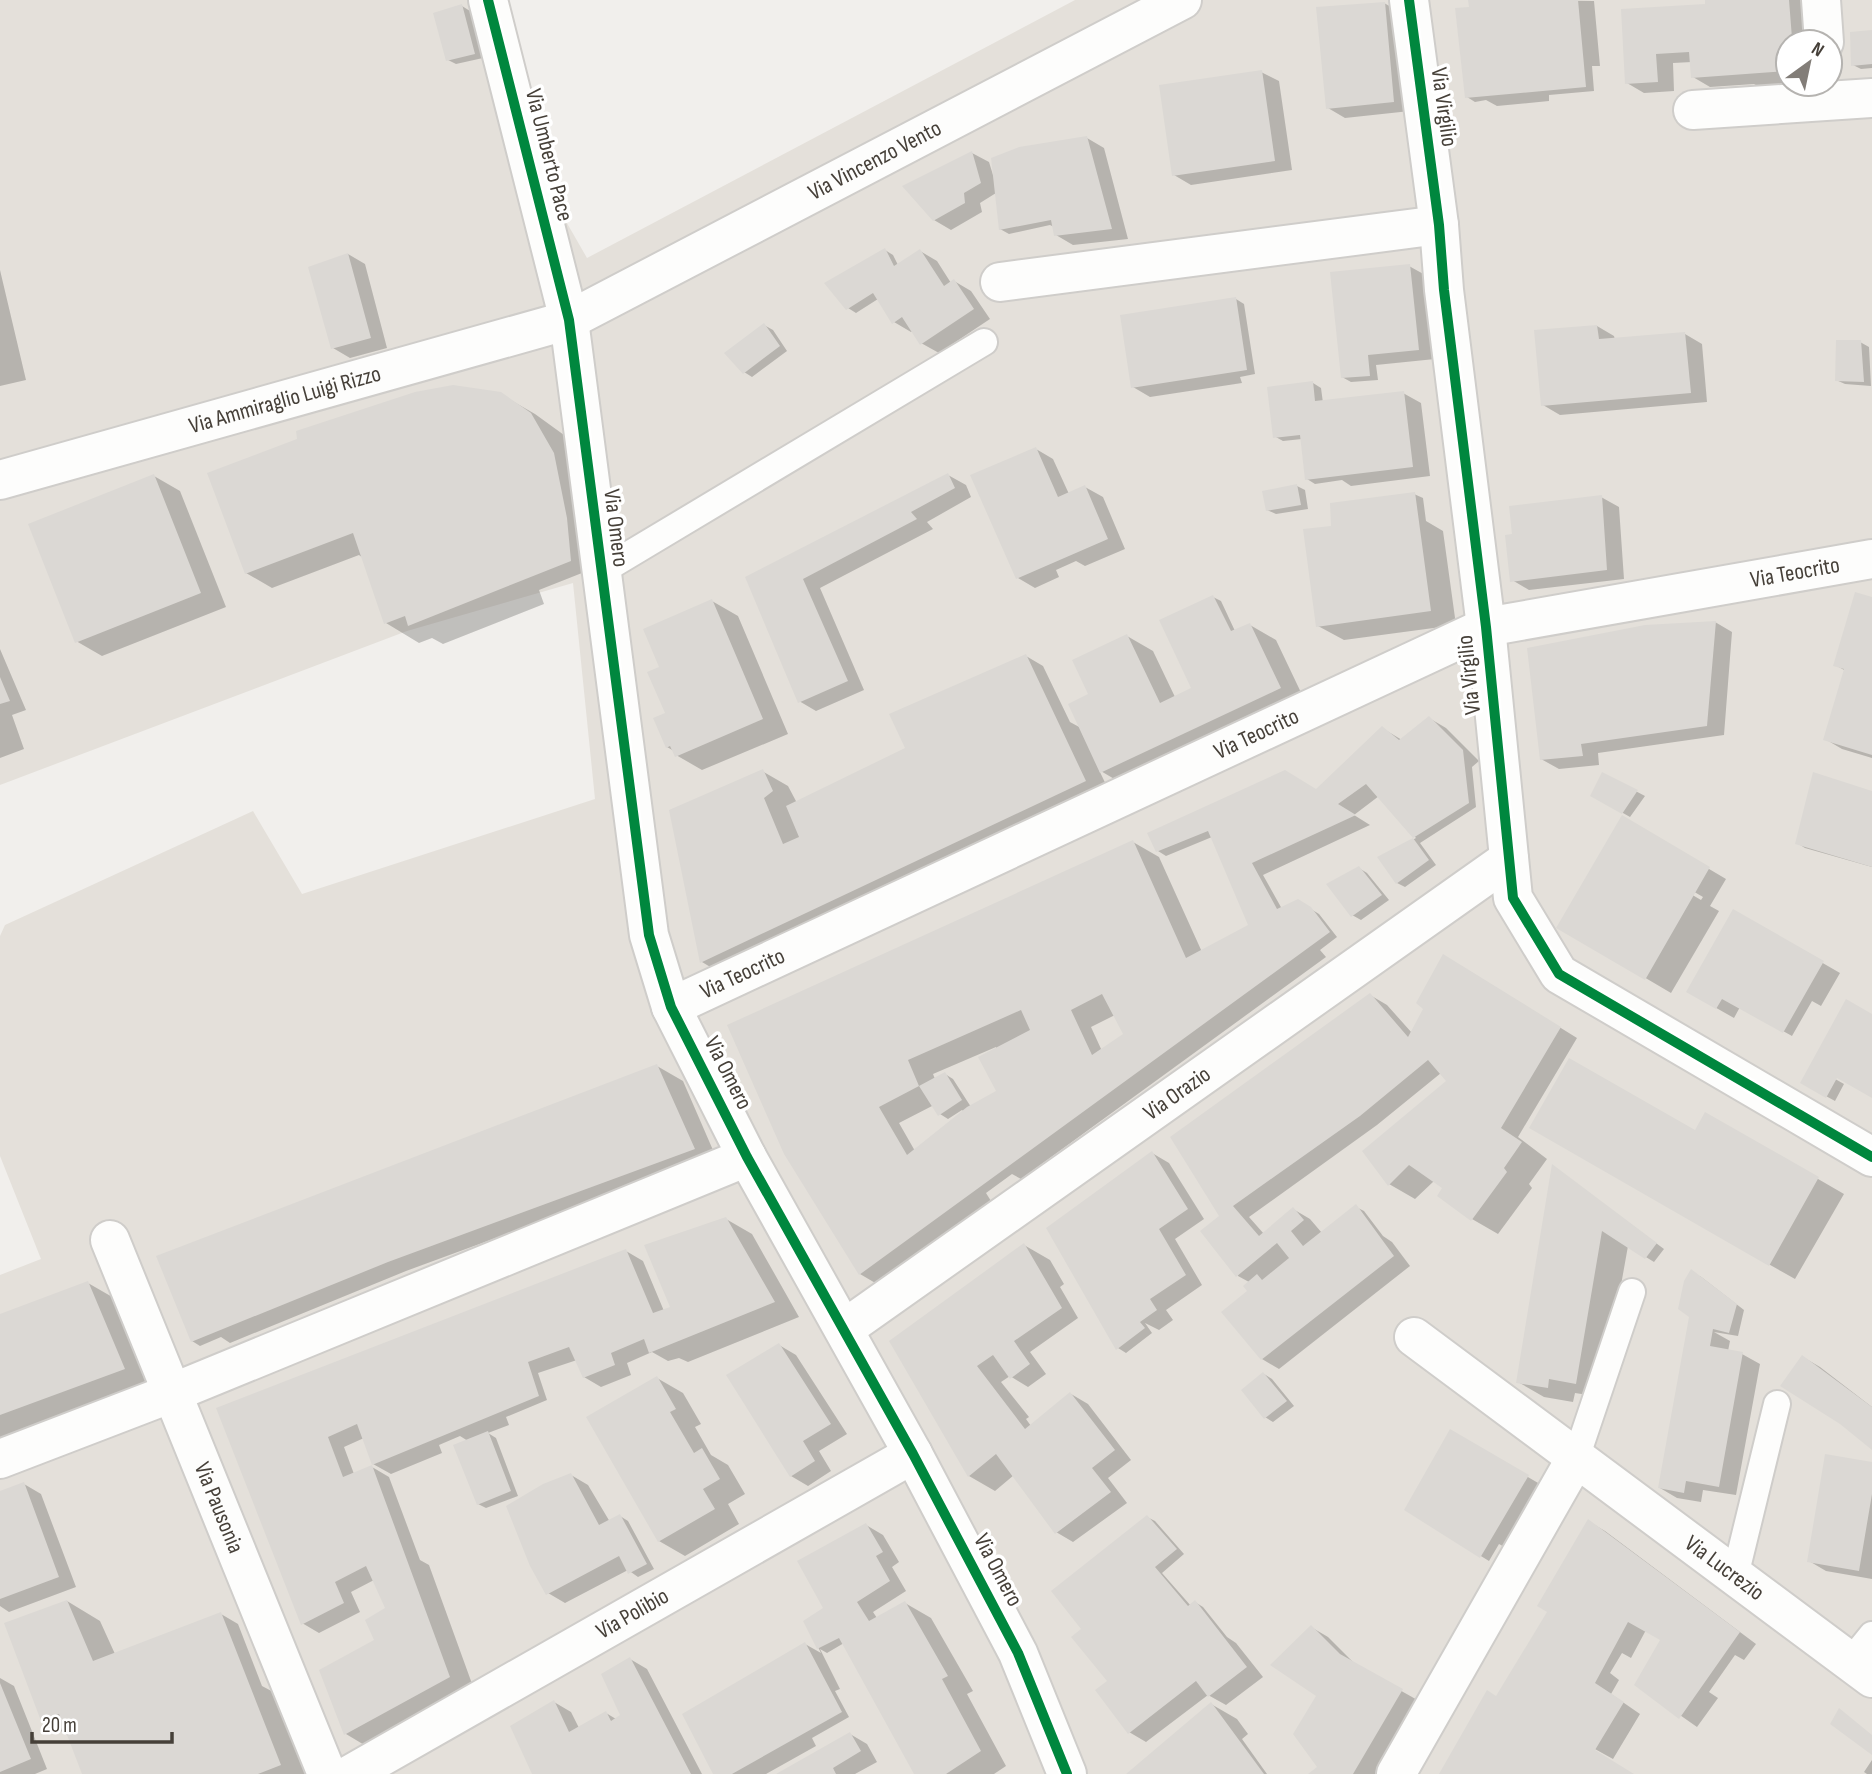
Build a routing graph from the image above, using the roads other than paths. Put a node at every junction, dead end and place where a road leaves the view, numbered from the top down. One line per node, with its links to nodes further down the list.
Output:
1 (488, 0): 12 (street, Via Umberto Pace)
2 (1182, 0): 12 (street, Via Vincenzo Vento)
3 (1409, 0): 10 (street, Via Virgilio)
4 (1821, 0): 5 (street)
5 (1823, 28)
6 (1844, 94): 8 (street)
7 (1783, 98): 9 (street)
8 (1872, 98)
9 (1693, 110)
10 (1439, 225): 11 (street); 17 (street, Via Virgilio)
11 (1000, 282)
12 (569, 320): 14 (street, Via Ammiraglio Luigi Rizzo); 16 (street, Via Omero)
13 (984, 342): 16 (lane)
14 (0, 480)
15 (1872, 559): 17 (street, Via Teocrito)
16 (600, 572): 19 (street, Via Omero)
17 (1486, 627): 18 (street, Via Virgilio); 19 (street, Via Teocrito)
18 (1508, 859): 21 (street, Via Virgilio); 24 (street, Via Orazio)
19 (671, 1007): 20 (street, Via Omero)
20 (747, 1157): 24 (street, Via Omero); 26 (street)
21 (1872, 1157)
22 (110, 1240): 26 (street, Via Pausonia)
23 (1632, 1292): 29 (lane)
24 (844, 1329): 28 (street, Via Omero)
25 (1414, 1337): 29 (street, Via Lucrezio)
26 (172, 1393): 30 (street); 33 (street, Via Pausonia)
27 (1777, 1404): 31 (lane)
28 (914, 1454): 34 (street, Via Polibio); 35 (street, Via Omero)
29 (1576, 1458): 31 (street, Via Lucrezio); 36 (street)
30 (0, 1459)
31 (1735, 1576): 32 (street, Via Lucrezio)
32 (1865, 1658)
33 (327, 1774)
34 (351, 1774)
35 (1067, 1774)
36 (1396, 1774)

